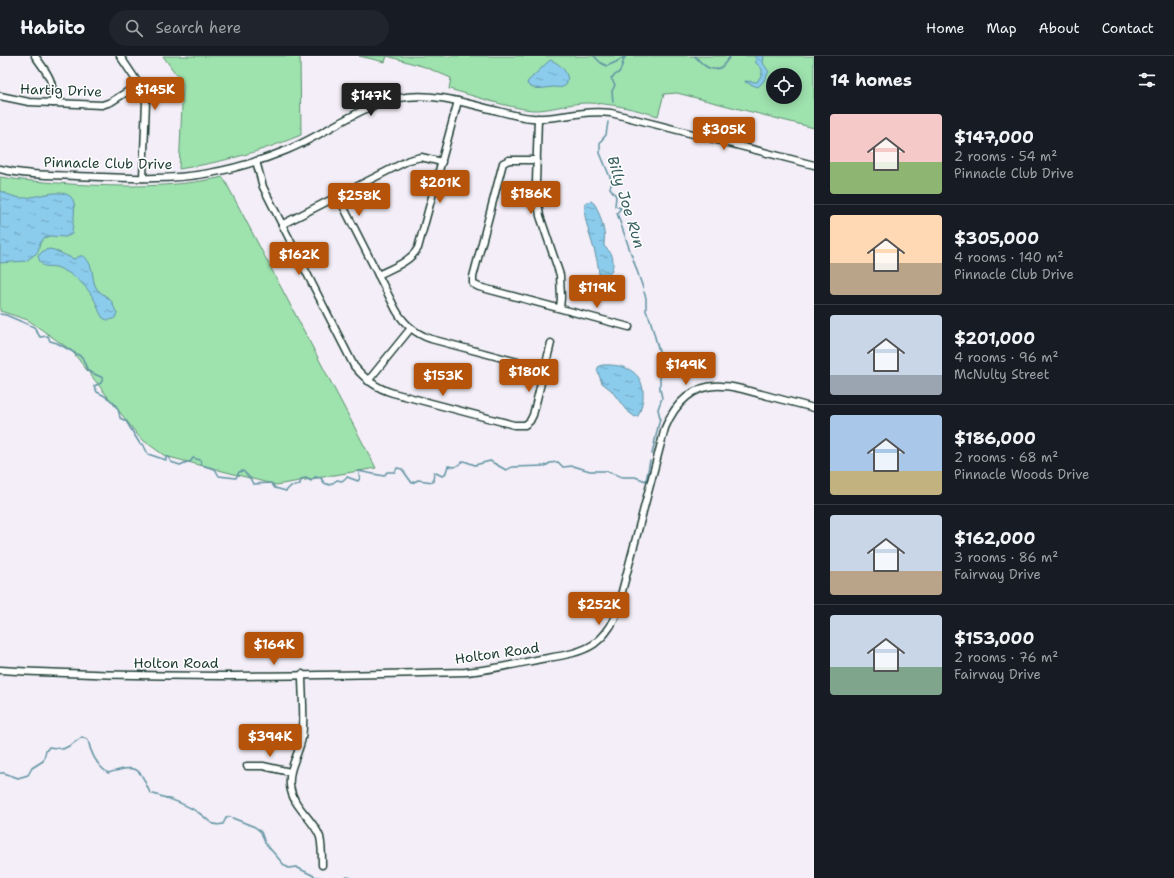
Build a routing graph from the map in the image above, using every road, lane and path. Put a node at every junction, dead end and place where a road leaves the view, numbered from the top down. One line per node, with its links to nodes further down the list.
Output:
1 (35, 56): 6 (street)
2 (120, 56): 3 (street)
3 (139, 84): 6 (street, Hartig Drive); 13 (street)
4 (0, 96): 6 (street, Hartig Drive)
5 (458, 101): 7 (street, Pinnacle Club Drive); 9 (street, Pinnacle Club Drive); 10 (street)
6 (53, 103)
7 (538, 118): 8 (street); 11 (street, Pinnacle Club Drive)
8 (538, 160): 17 (street); 17 (street)
9 (256, 161): 13 (street, Pinnacle Club Drive); 15 (street)
10 (442, 162): 14 (street); 16 (street)
11 (814, 165)
12 (0, 169): 13 (street, Pinnacle Club Drive)
13 (143, 178)
14 (338, 196): 15 (street); 16 (street)
15 (283, 224): 22 (street)
16 (378, 275): 19 (street)
17 (560, 308): 18 (street)
18 (630, 327)
19 (411, 328): 21 (street); 22 (street)
20 (551, 343): 21 (street)
21 (544, 369): 22 (street)
22 (368, 381)
23 (814, 408): 25 (street, Holton Road)
24 (0, 670): 25 (street, Holton Road)
25 (302, 674): 27 (street)
26 (247, 766): 27 (street)
27 (290, 772): 28 (street)
28 (322, 865)

